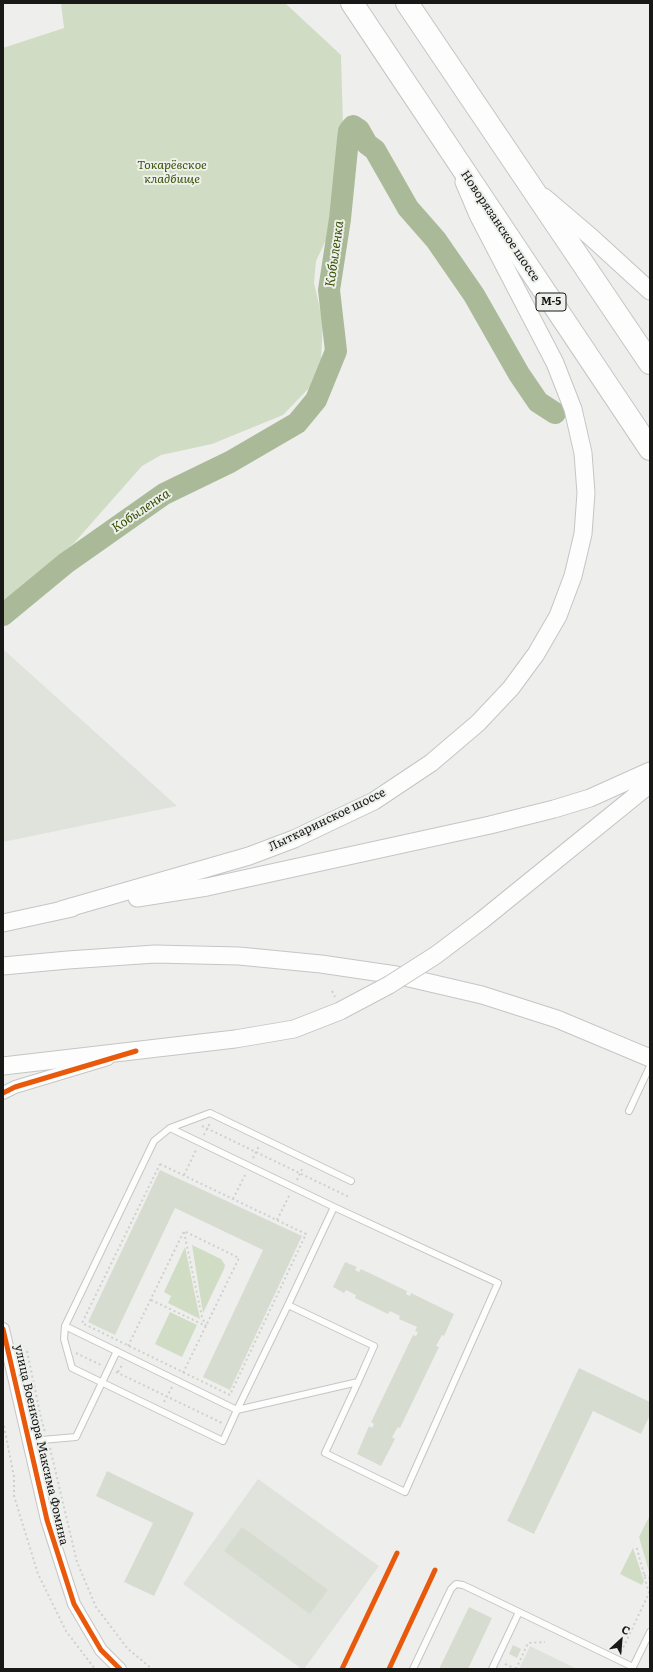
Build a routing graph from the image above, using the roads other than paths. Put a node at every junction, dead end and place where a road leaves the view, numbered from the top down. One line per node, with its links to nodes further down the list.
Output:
1 (352, 3): 3 (highway, Новорязанское шоссе / М-5)
2 (407, 3): 4 (highway)
3 (452, 155): 7 (highway, Новорязанское шоссе / М-5); 10 (main road, Лыткаринское шоссе)
4 (532, 188): 5 (main road); 6 (highway)
5 (650, 291)
6 (650, 363)
7 (650, 449)
8 (650, 771): 10 (main road, Лыткаринское шоссе)
9 (650, 784): 13 (main road, bridge)
10 (61, 910): 11 (main road, Лыткаринское шоссе)
11 (3, 922)
12 (3, 966): 14 (main road)
13 (136, 1050): 15 (main road); 17 (street)
14 (650, 1058)
15 (3, 1066)
16 (650, 1066): 18 (lane)
17 (3, 1093)
18 (629, 1111)
19 (170, 1128): 20 (lane); 21 (lane); 23 (lane)
20 (351, 1181)
21 (334, 1207): 22 (lane); 26 (lane)
22 (288, 1305): 26 (lane); 28 (lane)
23 (65, 1326): 25 (lane); 27 (lane)
24 (3, 1329): 29 (street, улица Военкора Максима Фомина)
25 (117, 1351): 27 (lane); 28 (lane)
26 (358, 1382): 28 (lane)
27 (102, 1383): 28 (lane); 29 (lane)
28 (237, 1410)
29 (30, 1441): 33 (street, улица Военкора Максима Фомина)
30 (519, 1612): 32 (lane); 34 (lane); 35 (lane)
31 (650, 1632): 32 (lane)
32 (633, 1668)
33 (120, 1669)
34 (413, 1669)
35 (492, 1669)

